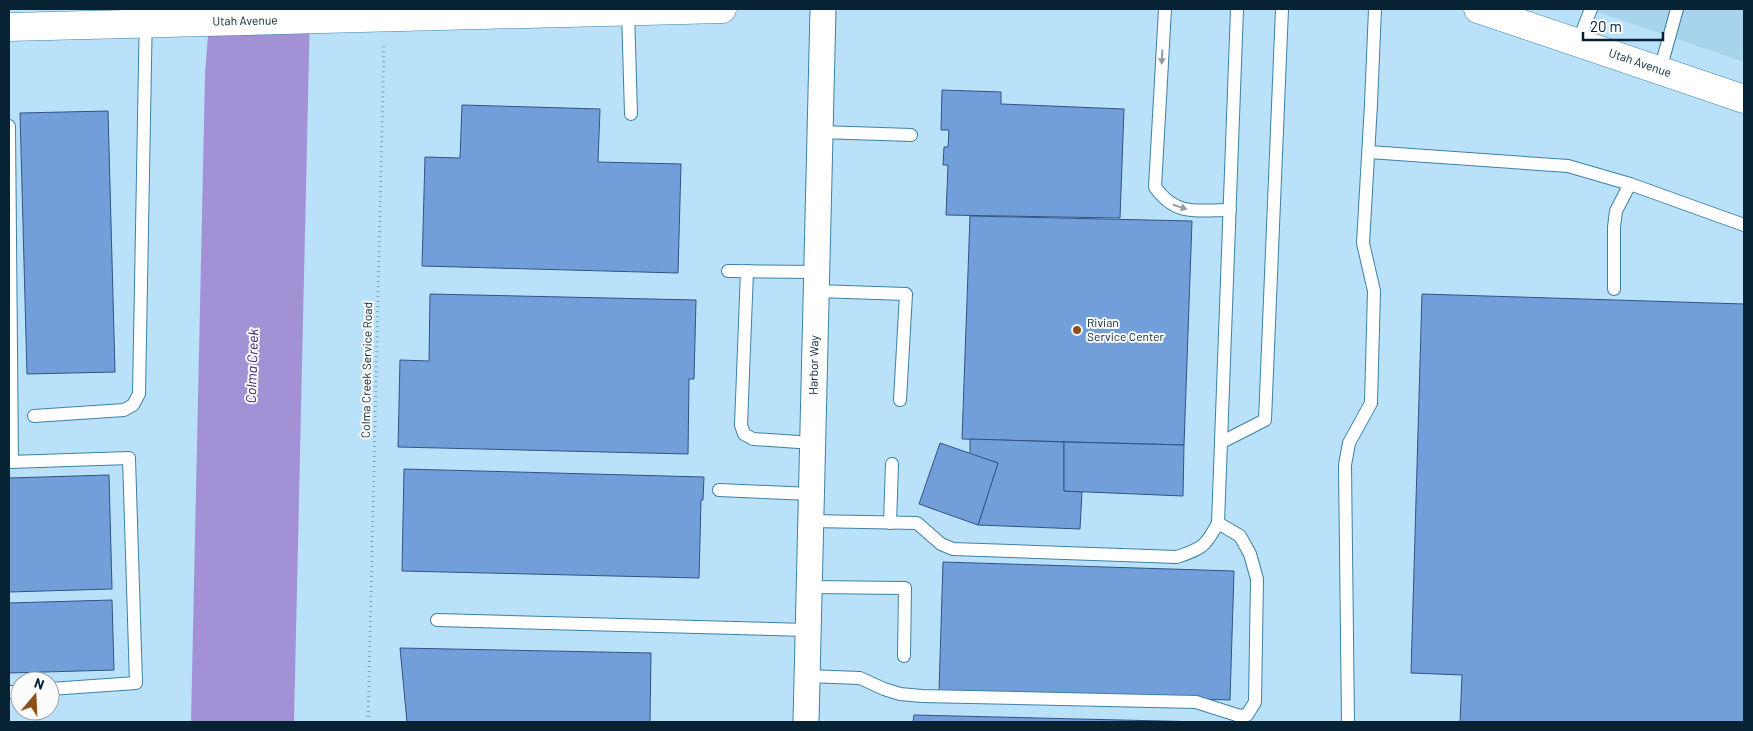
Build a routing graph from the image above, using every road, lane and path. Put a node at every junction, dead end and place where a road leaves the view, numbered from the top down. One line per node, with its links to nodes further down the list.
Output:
1 (722, 9): 10 (street, Utah Avenue)
2 (823, 9): 19 (street, Harbor Way)
3 (1165, 9): 23 (lane, one-way to 23)
4 (1237, 9): 23 (lane)
5 (1282, 9): 32 (lane)
6 (1375, 9): 21 (lane)
7 (1478, 9): 14 (street, Utah Avenue)
8 (1591, 9): 14 (lane)
9 (1677, 9): 15 (lane)
10 (628, 11): 12 (street, Utah Avenue); 17 (lane)
11 (146, 16): 12 (street, Utah Avenue); 13 (street, Utah Avenue); 31 (lane)
12 (380, 18): 47 (path, Colma Creek Service Road)
13 (9, 27)
14 (1578, 42): 15 (street, Utah Avenue)
15 (1660, 70): 16 (street, Utah Avenue)
16 (1744, 99)
17 (631, 114)
18 (9, 126): 27 (lane)
19 (820, 132): 20 (lane); 28 (street, Harbor Way)
20 (911, 135)
21 (1369, 152): 22 (lane); 49 (lane)
22 (1630, 184): 24 (lane); 29 (lane)
23 (1230, 210): 32 (lane)
24 (1744, 225)
25 (728, 271): 26 (lane)
26 (747, 271): 28 (lane); 33 (lane)
27 (10, 274): 34 (lane)
28 (817, 281): 30 (lane); 33 (street, Harbor Way)
29 (1614, 289)
30 (900, 400)
31 (34, 416)
32 (1222, 442): 40 (lane)
33 (812, 443): 37 (street, Harbor Way)
34 (10, 462): 46 (lane)
35 (892, 464): 39 (lane)
36 (719, 490): 37 (lane)
37 (812, 494): 38 (street, Harbor Way)
38 (810, 521): 39 (lane); 41 (street, Harbor Way)
39 (890, 523): 40 (lane)
40 (1218, 523): 45 (lane)
41 (809, 587): 43 (street, Harbor Way); 44 (lane)
42 (437, 620): 43 (lane)
43 (808, 630): 45 (street, Harbor Way)
44 (904, 656)
45 (807, 676): 48 (street, Harbor Way)
46 (60, 688)
47 (368, 722)
48 (806, 722)
49 (1348, 722)

